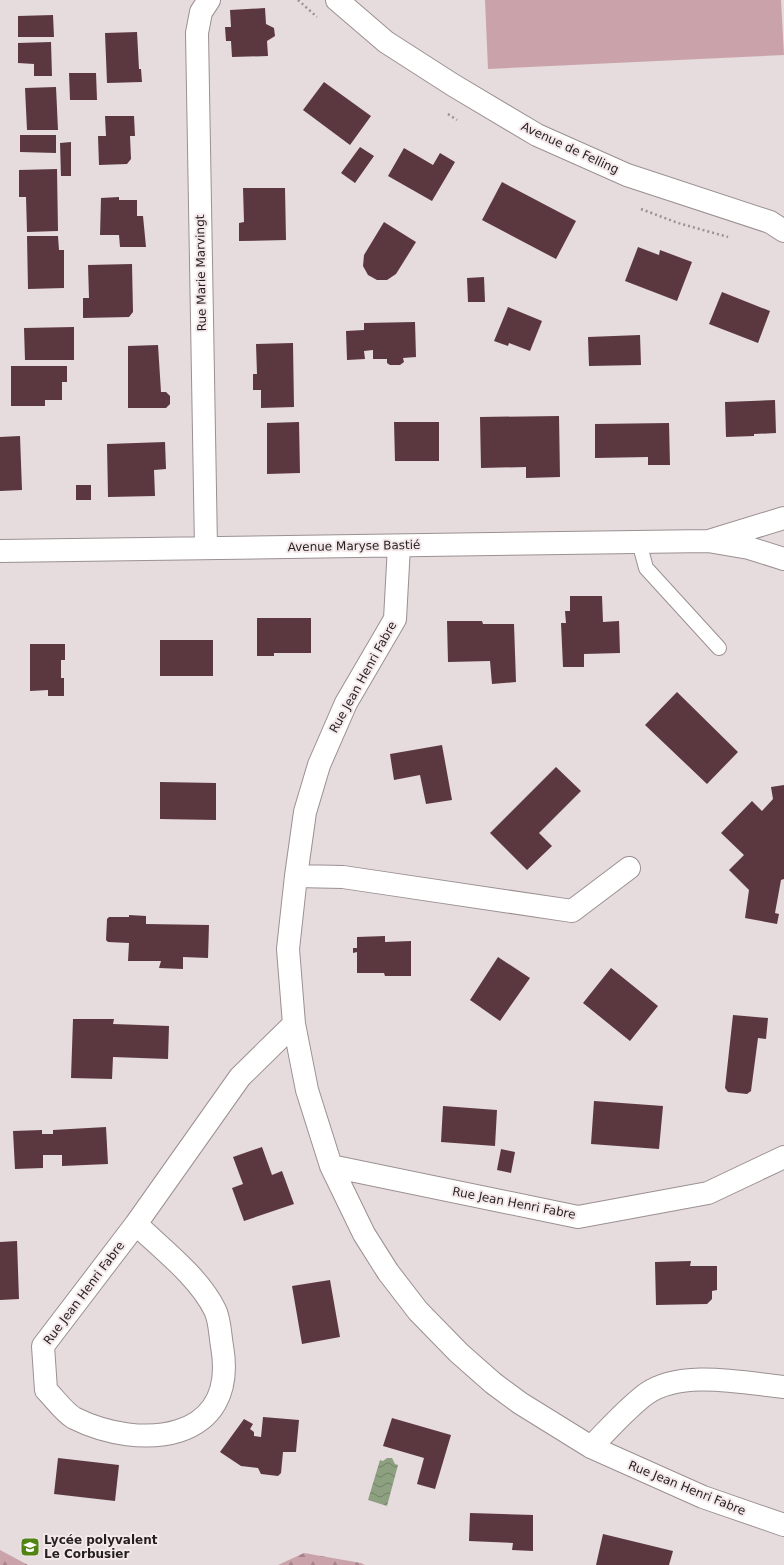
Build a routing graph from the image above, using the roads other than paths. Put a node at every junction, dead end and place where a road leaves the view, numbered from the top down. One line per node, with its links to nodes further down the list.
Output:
1 (209, 0): 8 (street, Rue Marie Marvingt)
2 (337, 0): 3 (street, Avenue de Felling)
3 (784, 231)
4 (784, 518): 5 (street, Avenue Maryse Bastié)
5 (708, 541): 6 (street, Avenue Maryse Bastié); 10 (street, Avenue Maryse Bastié)
6 (639, 542): 7 (street, Avenue Maryse Bastié); 11 (lane)
7 (399, 546): 8 (street, Avenue Maryse Bastié); 13 (street, Rue Jean Henri Fabre)
8 (206, 548): 9 (street, Avenue Maryse Bastié)
9 (0, 551)
10 (784, 559)
11 (719, 648)
12 (629, 868): 13 (street)
13 (296, 876): 14 (street, Rue Jean Henri Fabre)
14 (294, 1024): 16 (street, Rue Jean Henri Fabre); 17 (street, Rue Jean Henri Fabre)
15 (784, 1157): 16 (street, Rue Jean Henri Fabre)
16 (331, 1166): 19 (street, Rue Jean Henri Fabre)
17 (136, 1224): 17 (street, Rue Jean Henri Fabre)
18 (784, 1387): 19 (street)
19 (591, 1447): 20 (street, Rue Jean Henri Fabre)
20 (784, 1525)

